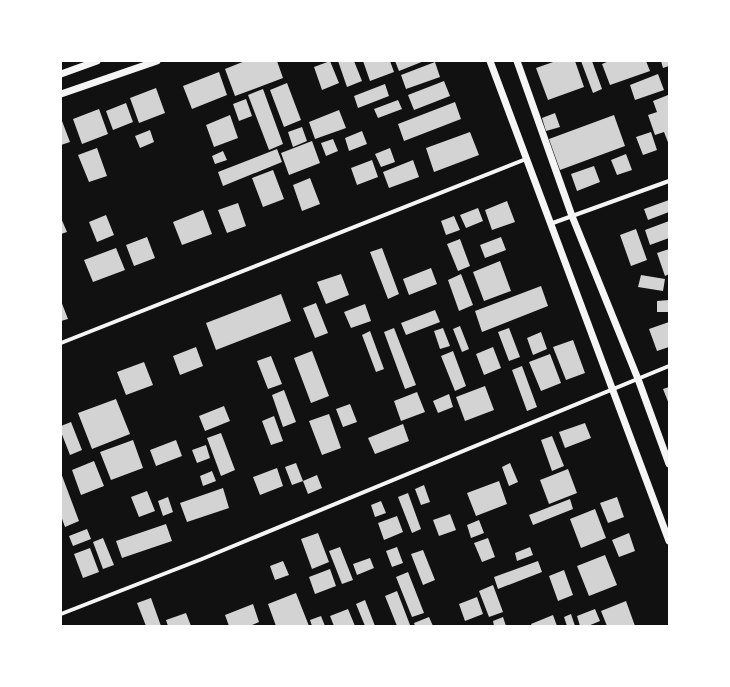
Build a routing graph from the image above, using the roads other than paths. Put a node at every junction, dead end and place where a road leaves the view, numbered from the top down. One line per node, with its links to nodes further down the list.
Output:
1 (97, 61): 5 (street)
2 (157, 61): 6 (street)
3 (490, 61): 7 (street)
4 (517, 61): 9 (street)
5 (61, 74)
6 (61, 94)
7 (526, 159): 10 (street); 11 (street)
8 (669, 181): 9 (street)
9 (572, 216): 10 (street); 13 (street)
10 (550, 224): 14 (street)
11 (61, 343)
12 (669, 366): 13 (street)
13 (638, 379): 14 (street); 15 (street)
14 (612, 390): 16 (street); 17 (street)
15 (669, 464)
16 (669, 541)
17 (61, 614)

